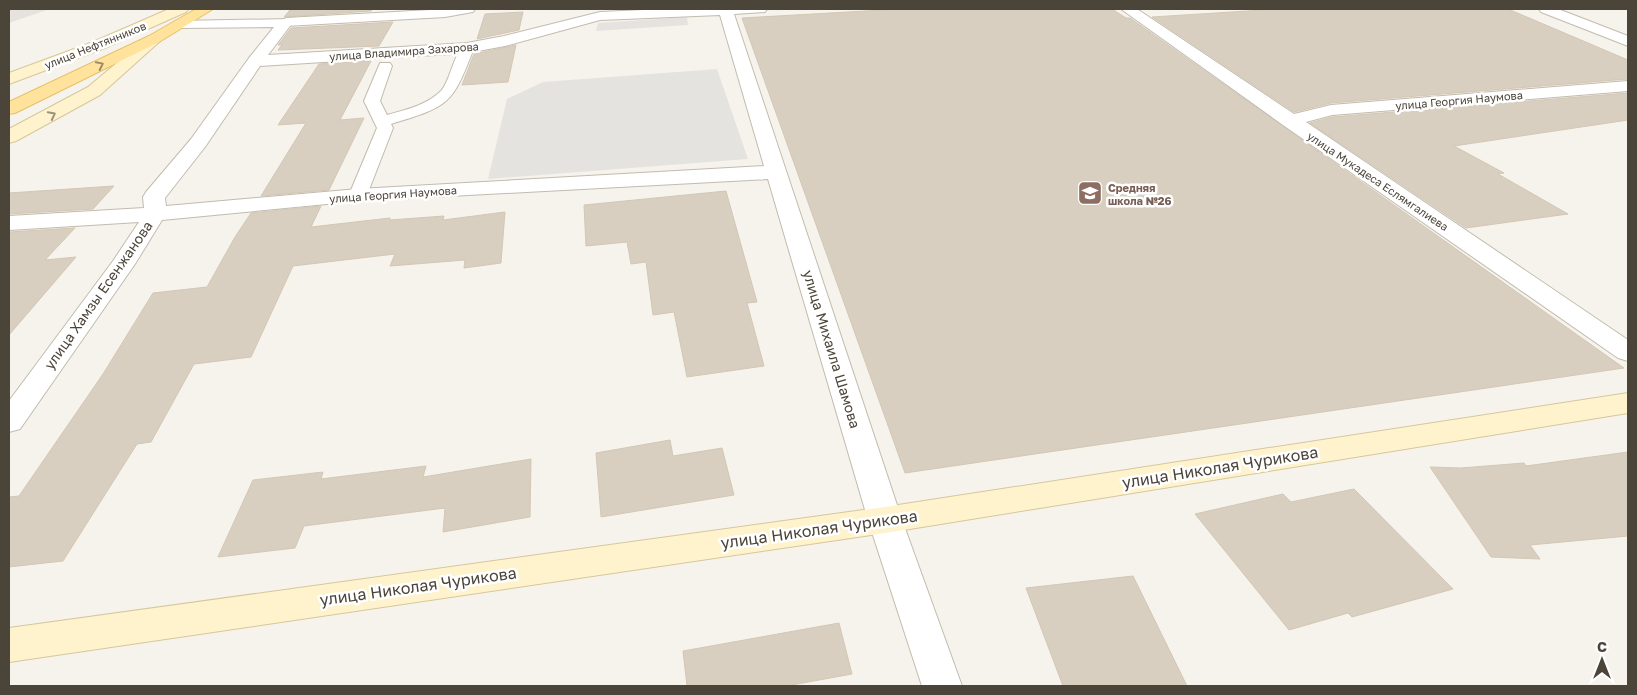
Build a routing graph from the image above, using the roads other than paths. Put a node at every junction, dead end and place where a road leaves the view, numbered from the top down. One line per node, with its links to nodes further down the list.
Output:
1 (206, 9): 7 (main road)
2 (468, 9): 8 (lane)
3 (760, 9): 6 (street, улица Владимира Захарова)
4 (1128, 9): 18 (street, улица Мукадеса Еслямгалиева)
5 (1546, 9): 10 (street)
6 (726, 10): 11 (street, улица Владимира Захарова); 21 (street, улица Михаила Шамова)
7 (181, 14): 8 (street); 9 (main road); 14 (street, улица Нефтянников); 16 (main road)
8 (286, 22): 12 (street, улица Хамзы Есенжанова)
9 (154, 39): 17 (main road, one-way to 9); 20 (street, улица Нефтянников, one-way to 9)
10 (1628, 41)
11 (467, 48): 12 (street, улица Владимира Захарова); 19 (lane)
12 (255, 61): 23 (street, улица Хамзы Есенжанова)
13 (385, 66): 19 (lane)
14 (9, 79)
15 (1628, 86): 18 (street, улица Георгия Наумова)
16 (9, 94)
17 (9, 109)
18 (1290, 121): 25 (street, улица Мукадеса Еслямгалиева)
19 (382, 122): 22 (lane)
20 (9, 137)
21 (777, 172): 22 (street, улица Георгия Наумова); 28 (street, улица Михаила Шамова)
22 (358, 195): 23 (street, улица Георгия Наумова)
23 (155, 214): 24 (street, улица Георгия Наумова); 27 (street, улица Хамзы Есенжанова)
24 (9, 223)
25 (1628, 352)
26 (1628, 402): 28 (street, улица Николая Чурикова)
27 (9, 422)
28 (885, 520): 29 (street, улица Николая Чурикова); 30 (street, улица Михаила Шамова)
29 (9, 645)
30 (942, 686)

